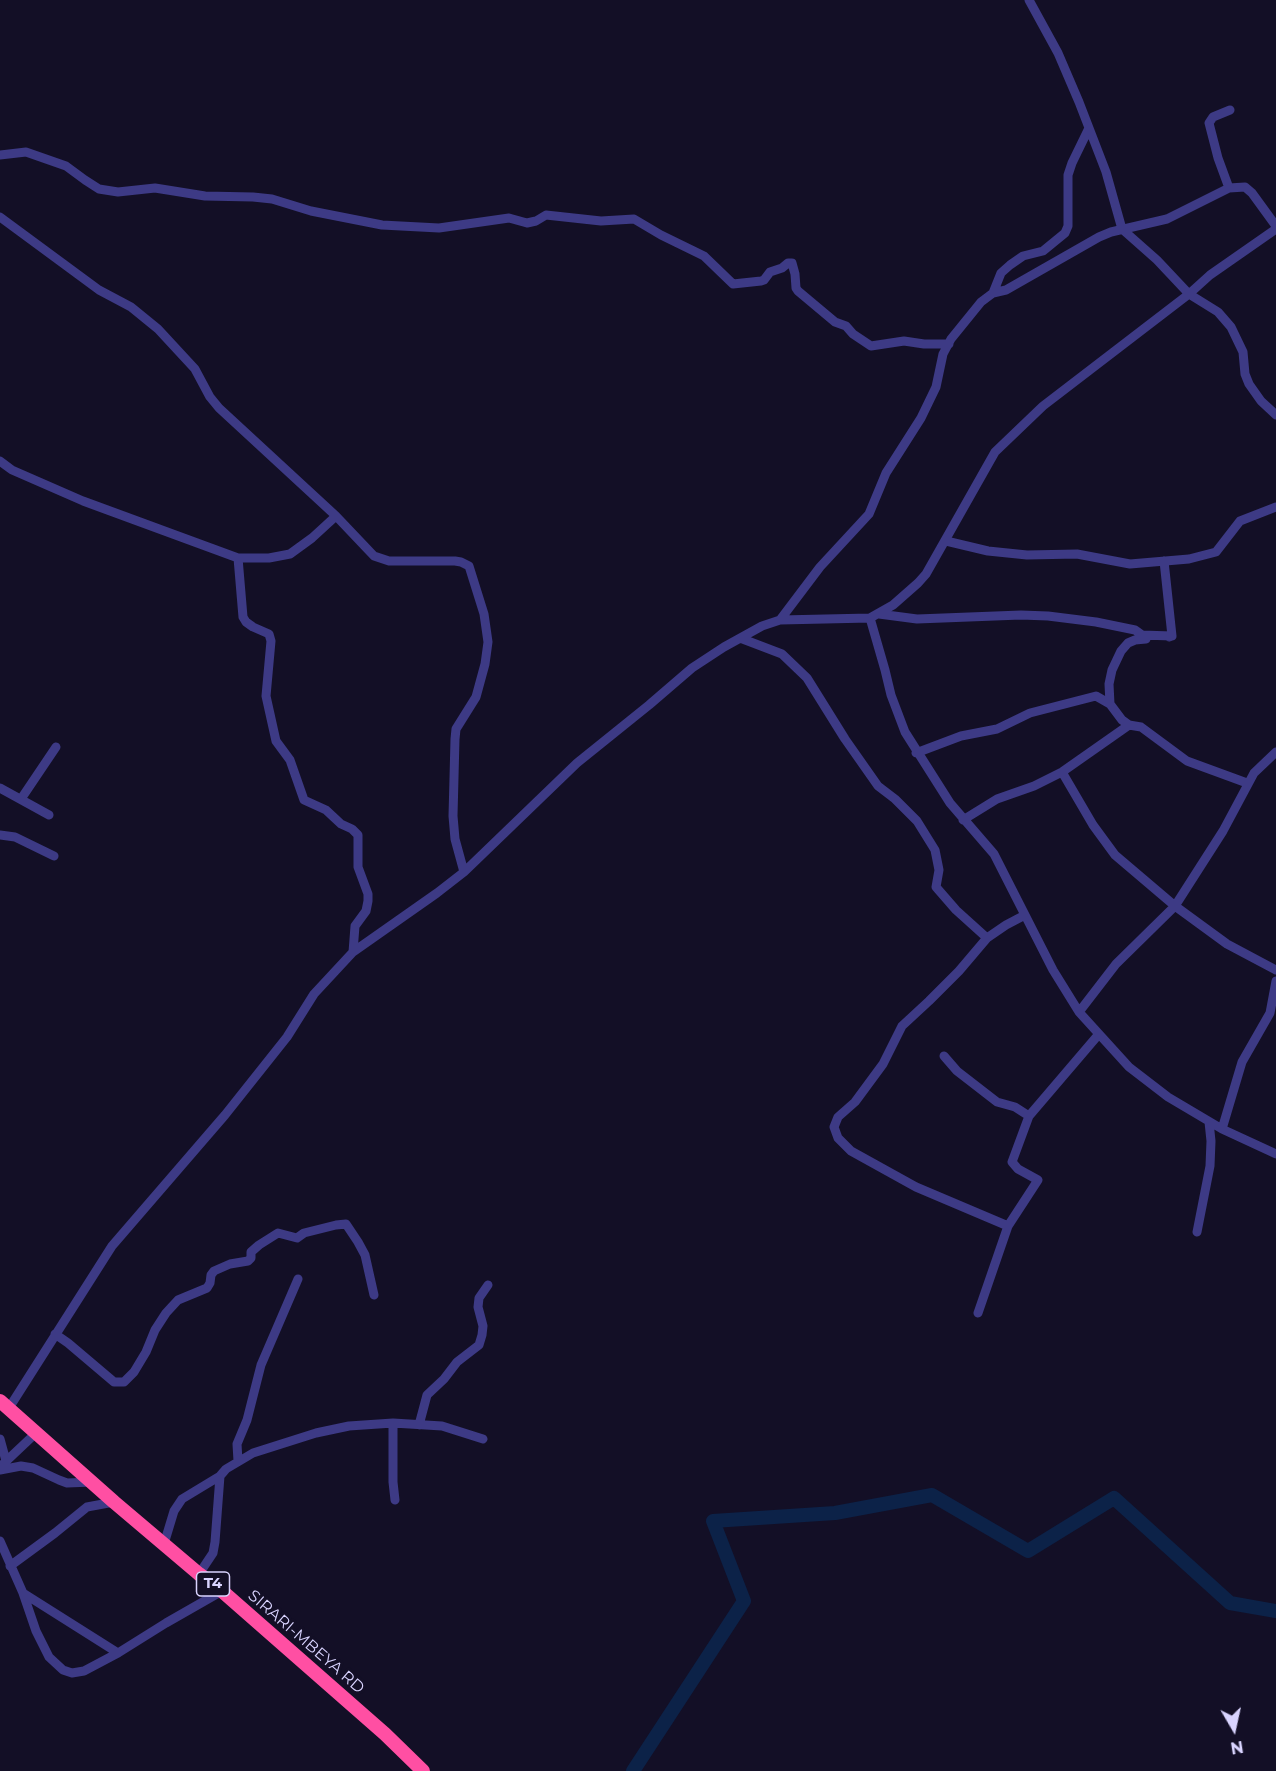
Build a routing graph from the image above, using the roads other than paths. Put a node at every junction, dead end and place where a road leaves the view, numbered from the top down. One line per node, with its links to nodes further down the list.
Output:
1 (1029, 0): 3 (street)
2 (1230, 110): 5 (street)
3 (1089, 128): 8 (street); 9 (street)
4 (0, 155): 11 (street)
5 (1229, 188): 7 (street); 8 (street)
6 (0, 217): 15 (street)
7 (1276, 227): 10 (street)
8 (1122, 229): 9 (street); 10 (street)
9 (993, 292): 11 (street)
10 (1190, 294): 12 (street); 16 (street)
11 (948, 344): 20 (street)
12 (1276, 415)
13 (0, 461): 17 (street)
14 (1276, 507): 18 (street)
15 (336, 516): 17 (street); 36 (street)
16 (946, 541): 18 (street); 19 (street)
17 (238, 558): 40 (street)
18 (1164, 561): 21 (street)
19 (875, 616): 20 (street); 21 (street); 27 (street)
20 (780, 620): 22 (street)
21 (1172, 636): 23 (street)
22 (740, 638): 36 (street); 39 (street)
23 (1110, 704): 24 (street); 27 (street)
24 (1129, 725): 28 (street); 29 (street)
25 (56, 747): 31 (street)
26 (1276, 752): 29 (street)
27 (916, 753): 33 (street)
28 (1062, 772): 33 (street); 37 (street)
29 (1247, 783): 37 (street)
30 (0, 788): 31 (street)
31 (21, 800): 32 (street)
32 (49, 815)
33 (963, 820): 38 (street)
34 (0, 835): 35 (street)
35 (54, 856)
36 (464, 872): 40 (street)
37 (1175, 906): 41 (street); 43 (street)
38 (1025, 915): 39 (street); 43 (street)
39 (987, 938): 50 (street)
40 (353, 952): 56 (street)
41 (1276, 970)
42 (1276, 981): 48 (street)
43 (1079, 1012): 44 (street)
44 (1099, 1034): 46 (street); 47 (street)
45 (944, 1056): 46 (street)
46 (1029, 1116): 50 (street)
47 (1209, 1122): 48 (street); 51 (street)
48 (1222, 1129): 49 (street)
49 (1276, 1154)
50 (1008, 1226): 55 (street)
51 (1197, 1232)
52 (298, 1279): 63 (street)
53 (488, 1285): 59 (street)
54 (374, 1294): 56 (street)
55 (978, 1312)
56 (55, 1334): 57 (street)
57 (4, 1405): 60 (highway, SIRARI-MBEYA RD / T4)
58 (393, 1423): 59 (street); 63 (street); 67 (street)
59 (418, 1425): 62 (street)
60 (36, 1433): 64 (street); 66 (highway, SIRARI-MBEYA RD / T4)
61 (0, 1439): 64 (street)
62 (483, 1439)
63 (237, 1461): 65 (street)
64 (2, 1466): 66 (street)
65 (220, 1476): 70 (street); 72 (street)
66 (93, 1482): 68 (highway, SIRARI-MBEYA RD / T4)
67 (395, 1500)
68 (114, 1502): 70 (highway, SIRARI-MBEYA RD / T4); 71 (street)
69 (0, 1540): 71 (street)
70 (164, 1544): 72 (highway, SIRARI-MBEYA RD / T4)
71 (10, 1566): 74 (street)
72 (199, 1574): 73 (highway, SIRARI-MBEYA RD / T4)
73 (222, 1591): 75 (street); 76 (highway, SIRARI-MBEYA RD / T4)
74 (23, 1593): 75 (street); 75 (street)
75 (118, 1653)
76 (423, 1771)

